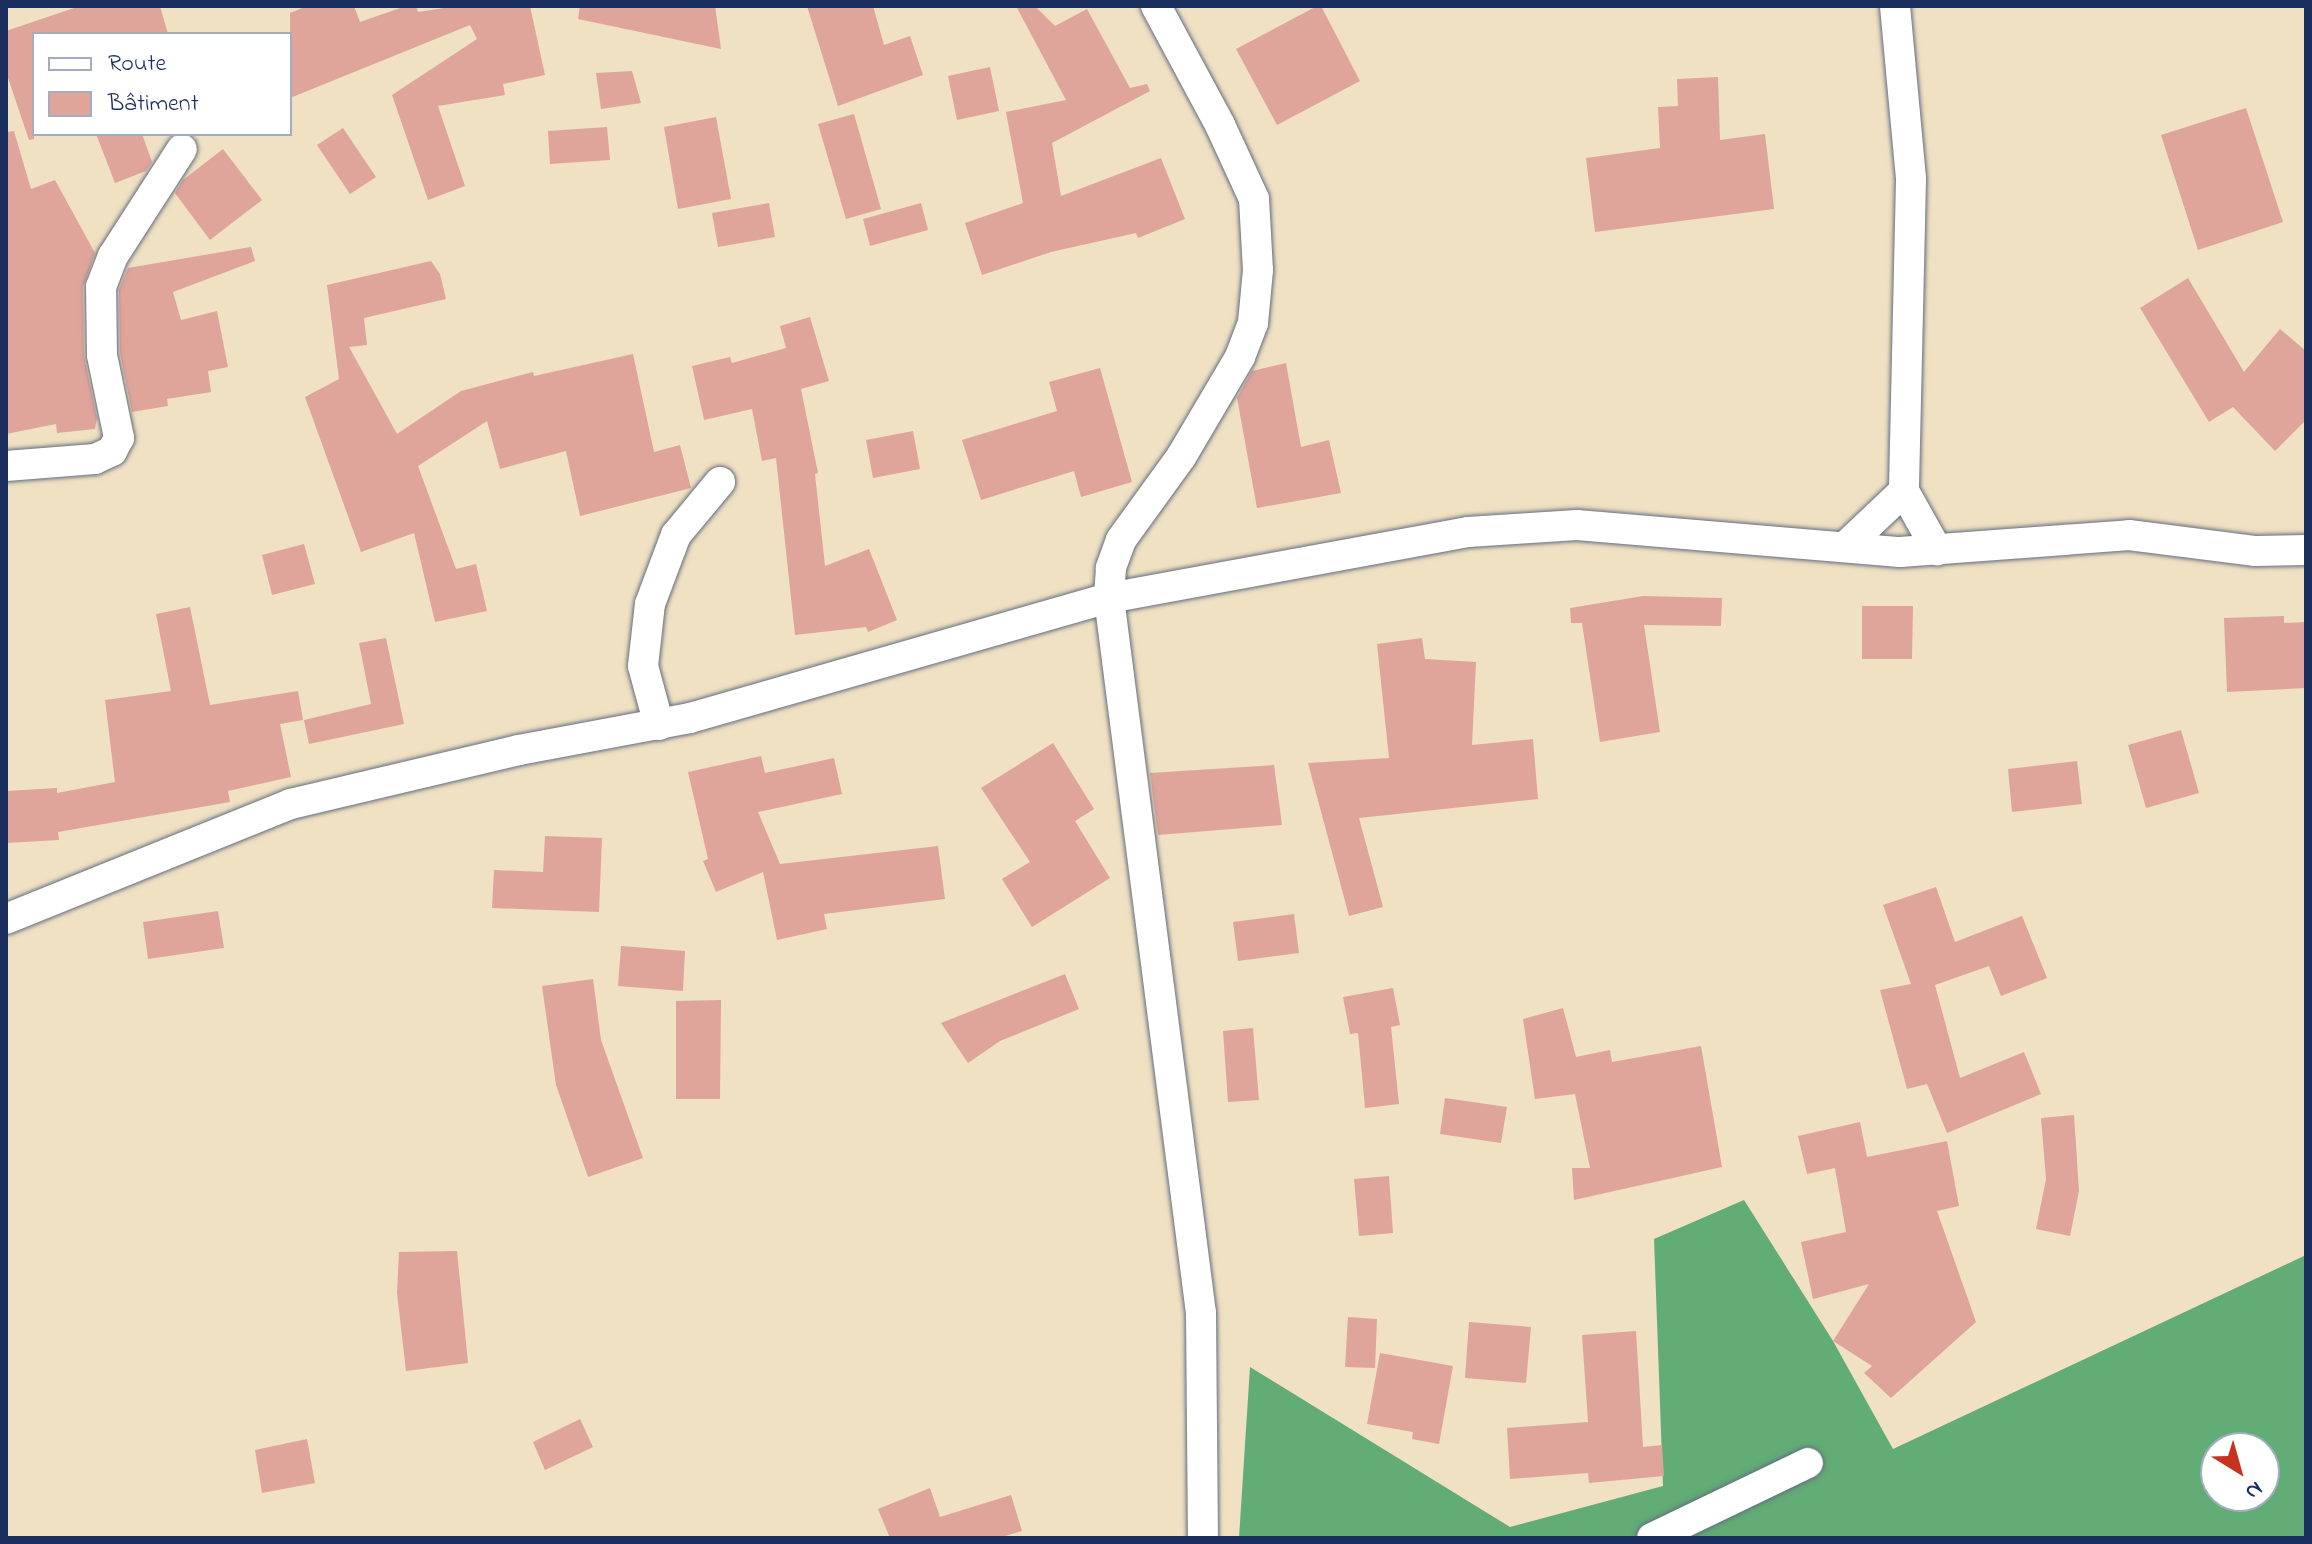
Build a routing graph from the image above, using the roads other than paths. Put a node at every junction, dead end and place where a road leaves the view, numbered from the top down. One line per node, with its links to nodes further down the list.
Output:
1 (1156, 6): 10 (street)
2 (1898, 9): 6 (street)
3 (182, 149): 4 (street)
4 (6, 466)
5 (720, 482): 11 (street)
6 (1904, 491): 7 (street); 8 (street)
7 (1845, 547): 8 (street); 10 (street)
8 (1937, 550): 9 (street)
9 (2306, 550)
10 (1109, 598): 11 (street); 14 (street)
11 (659, 725): 12 (street)
12 (6, 919)
13 (1808, 1463): 15 (street)
14 (1203, 1538)
15 (1652, 1538)

